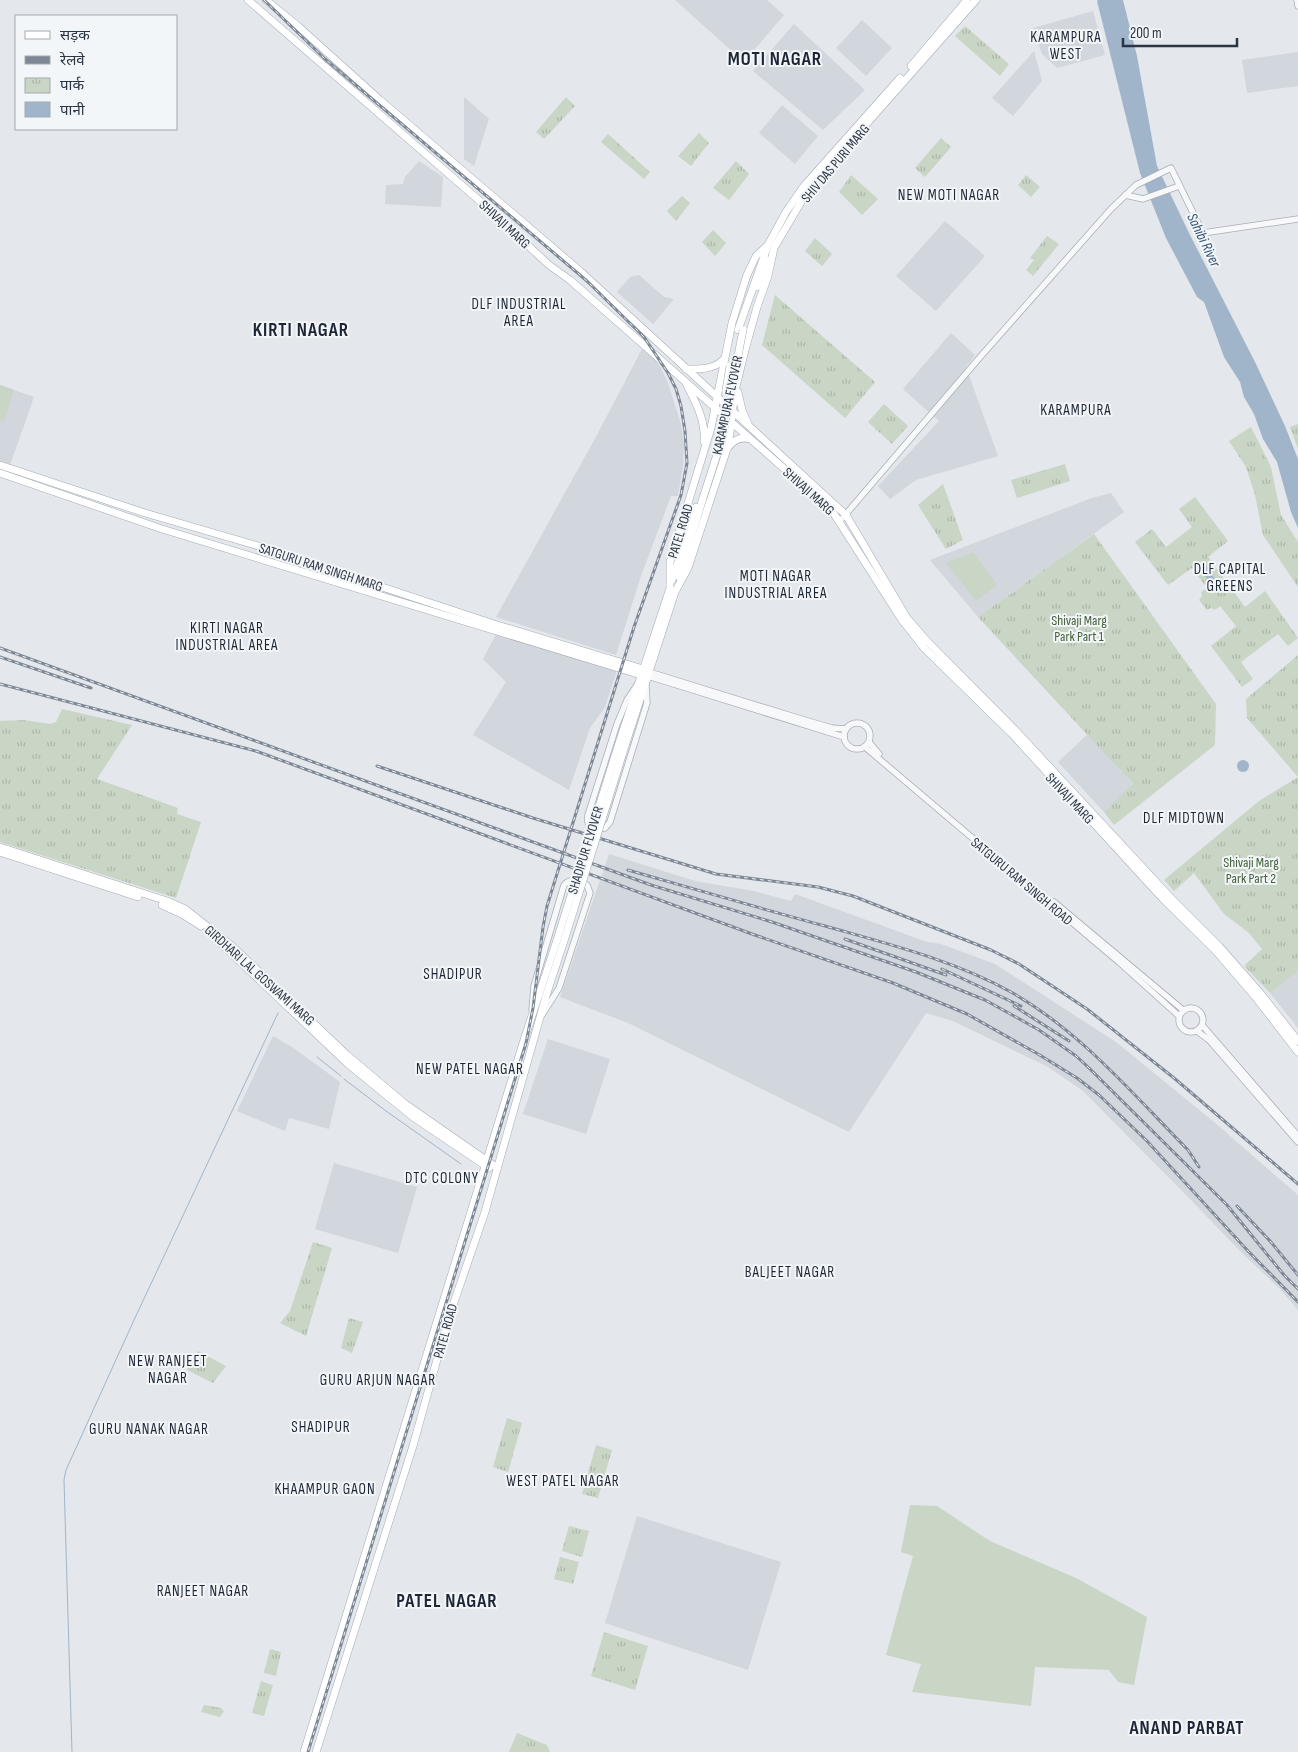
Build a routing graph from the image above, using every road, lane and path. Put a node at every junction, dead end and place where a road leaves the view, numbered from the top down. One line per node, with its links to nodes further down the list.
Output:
1 (248, 0): 15 (main road, SHIVAJI MARG)
2 (266, 0): 14 (main road, SHIVAJI MARG)
3 (967, 0): 10 (main road, SHIV DAS PURI MARG)
4 (976, 0): 10 (main road, SHIV DAS PURI MARG)
5 (1297, 0): 6 (street)
6 (1298, 6)
7 (1177, 186): 8 (street); 8 (street); 9 (street)
8 (1125, 195): 28 (street)
9 (1298, 219)
10 (771, 247): 11 (main road, SHIV DAS PURI MARG); 12 (main road, SHIV DAS PURI MARG); 29 (main road, KARAMPURA FLYOVER, bridge)
11 (728, 344): 12 (main road); 13 (main road, SHIV DAS PURI MARG)
12 (745, 350): 16 (main road, SHIV DAS PURI MARG)
13 (724, 360): 14 (main road); 17 (main road, SHIV DAS PURI MARG)
14 (686, 369): 17 (main road, SHIVAJI MARG)
15 (685, 381): 18 (main road, SHIVAJI MARG); 24 (main road)
16 (736, 387): 19 (main road, SHIV DAS PURI MARG); 21 (main road)
17 (717, 398): 18 (main road, SHIV DAS PURI MARG); 19 (main road, SHIVAJI MARG)
18 (715, 407): 20 (main road, SHIVAJI MARG); 24 (main road, PATEL ROAD)
19 (733, 412): 20 (main road, SHIV DAS PURI MARG); 21 (main road, SHIVAJI MARG)
20 (732, 422): 22 (main road, SHIVAJI MARG); 23 (main road, PATEL ROAD)
21 (749, 427): 28 (main road, SHIVAJI MARG)
22 (752, 440): 23 (main road); 28 (main road, SHIVAJI MARG)
23 (726, 452): 25 (main road, PATEL ROAD)
24 (702, 458): 25 (main road); 29 (main road, PATEL ROAD)
25 (721, 463): 29 (main road, PATEL ROAD)
26 (0, 465): 30 (main road, SATGURU RAM SINGH MARG)
27 (0, 473): 30 (main road, SATGURU RAM SINGH MARG)
28 (843, 518): 44 (main road, SHIVAJI MARG); 45 (main road, SHIVAJI MARG)
29 (672, 590): 30 (main road, PATEL ROAD)
30 (644, 677): 30 (street); 31 (street); 32 (street); 36 (main road, SHADIPUR FLYOVER, bridge)
31 (846, 729): 32 (street); 33 (street)
32 (844, 737): 33 (street)
33 (867, 745): 38 (street, SATGURU RAM SINGH ROAD); 39 (street, SATGURU RAM SINGH ROAD)
34 (0, 847): 48 (main road, GIRDHARI LAL GOSWAMI MARG)
35 (0, 852): 48 (main road, GIRDHARI LAL GOSWAMI MARG)
36 (561, 940): 37 (main road, SHADIPUR FLYOVER); 40 (main road, SHADIPUR FLYOVER)
37 (546, 996): 41 (main road, PATEL ROAD)
38 (1183, 1010): 39 (street); 42 (street)
39 (1179, 1016): 43 (street)
40 (532, 1017): 41 (street); 48 (main road, PATEL ROAD)
41 (540, 1018): 49 (main road, PATEL ROAD)
42 (1202, 1025): 43 (street); 46 (street)
43 (1197, 1031): 47 (street)
44 (1298, 1041)
45 (1298, 1052)
46 (1298, 1136)
47 (1298, 1142)
48 (487, 1164): 49 (main road); 50 (main road, PATEL ROAD)
49 (496, 1169): 51 (main road, PATEL ROAD)
50 (304, 1752)
51 (316, 1752)

